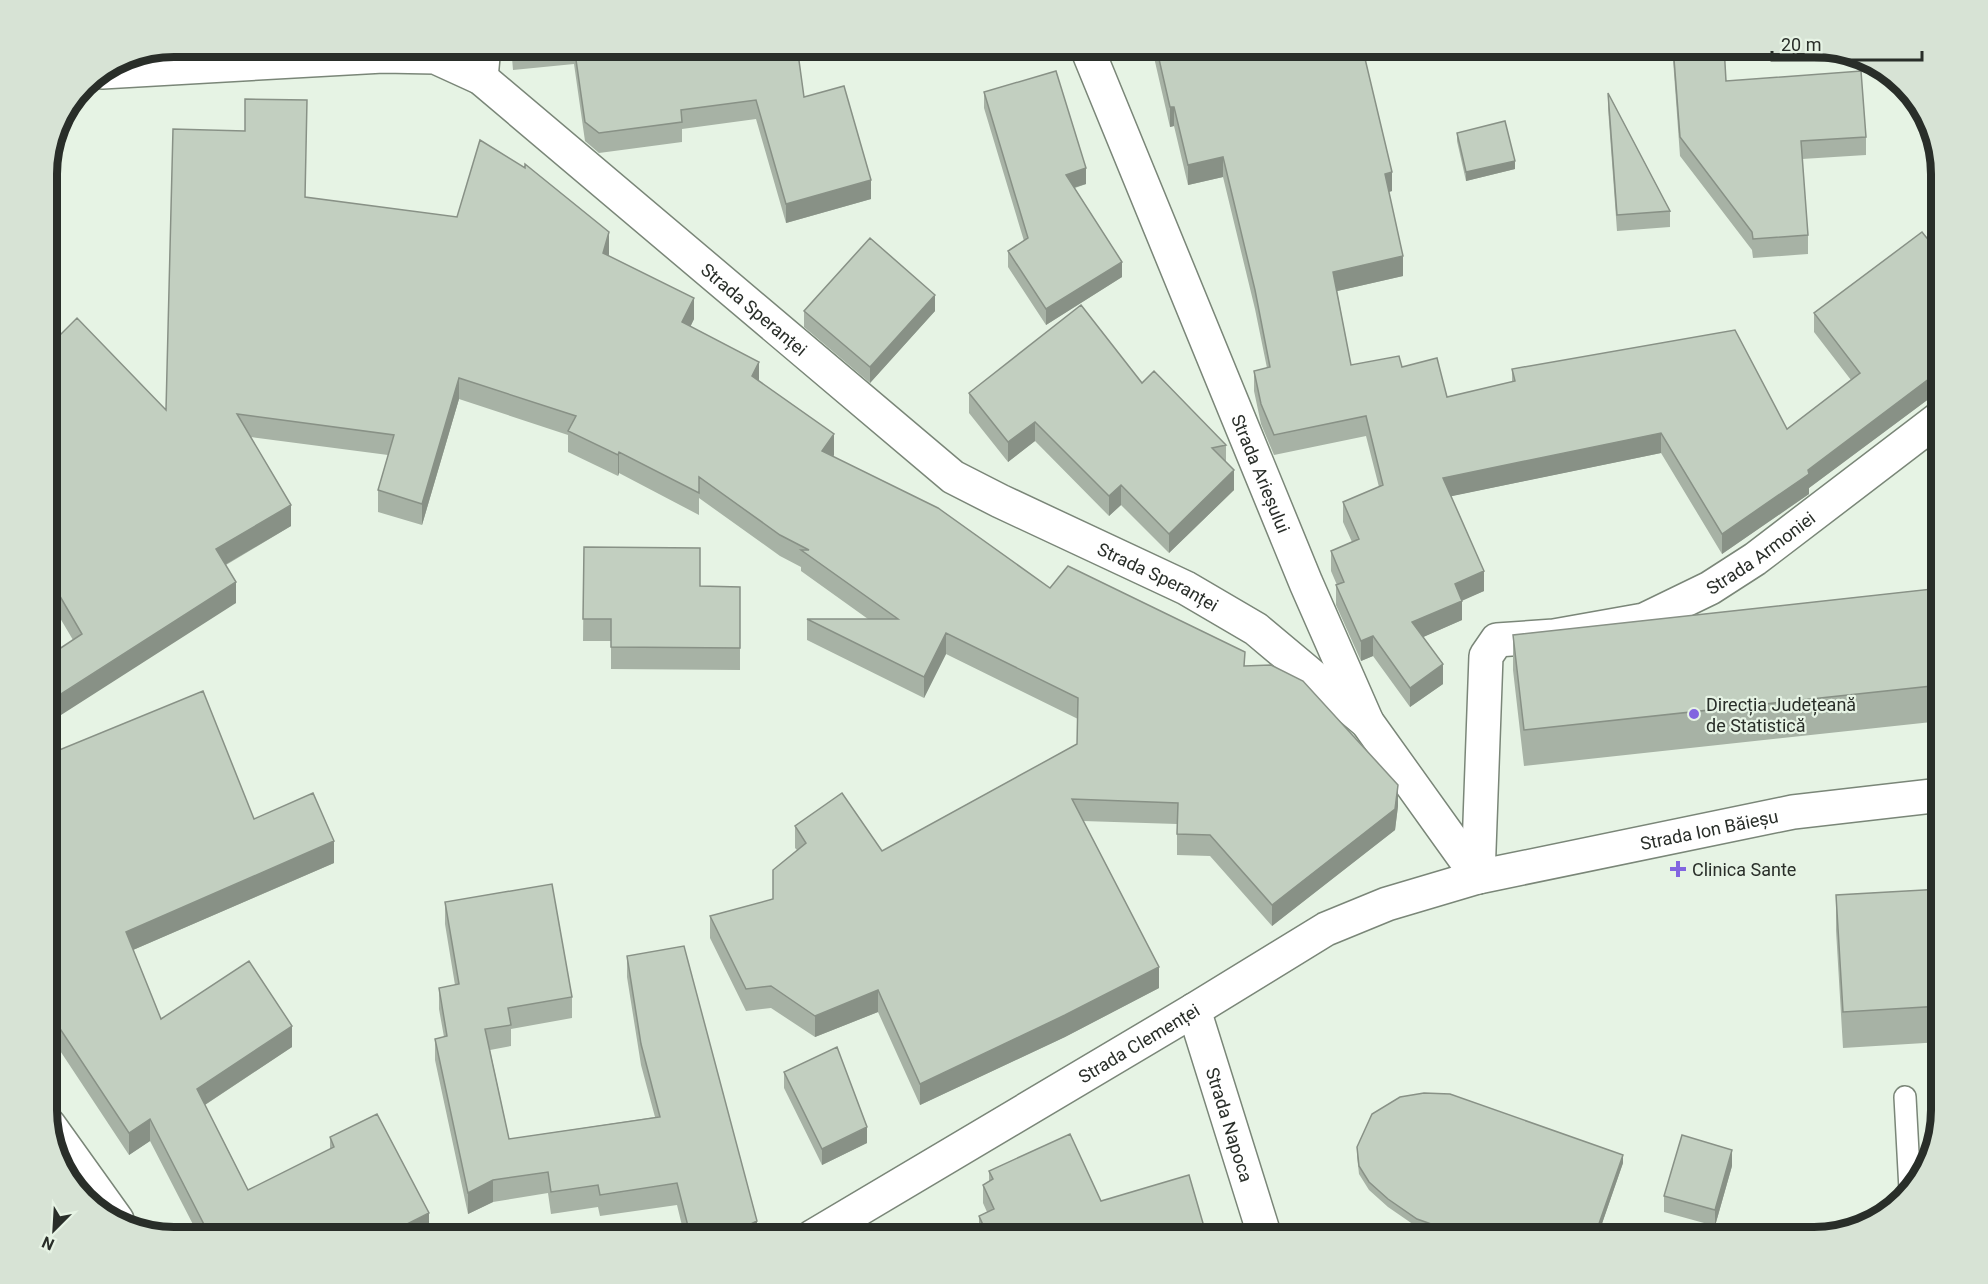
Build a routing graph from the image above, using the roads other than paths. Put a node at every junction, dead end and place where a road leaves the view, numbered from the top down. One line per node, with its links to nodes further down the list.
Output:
1 (365, 57): 5 (street, Strada Speranței)
2 (435, 57): 4 (street, Strada Speranței)
3 (1091, 57): 7 (street, Strada Arieșului)
4 (482, 62): 7 (street, Strada Speranței)
5 (119, 71)
6 (1931, 425): 9 (street, Strada Armoniei)
7 (1367, 722): 9 (street, Strada Arieșului)
8 (1931, 796): 9 (street, Strada Ion Băieșu)
9 (1478, 877): 10 (street, Strada Clemenței)
10 (1194, 1010): 15 (street, Strada Clemenței); 16 (street, Strada Napoca)
11 (1905, 1097): 13 (lane)
12 (62, 1143): 14 (street)
13 (1910, 1176)
14 (106, 1205)
15 (830, 1227)
16 (1262, 1227)

